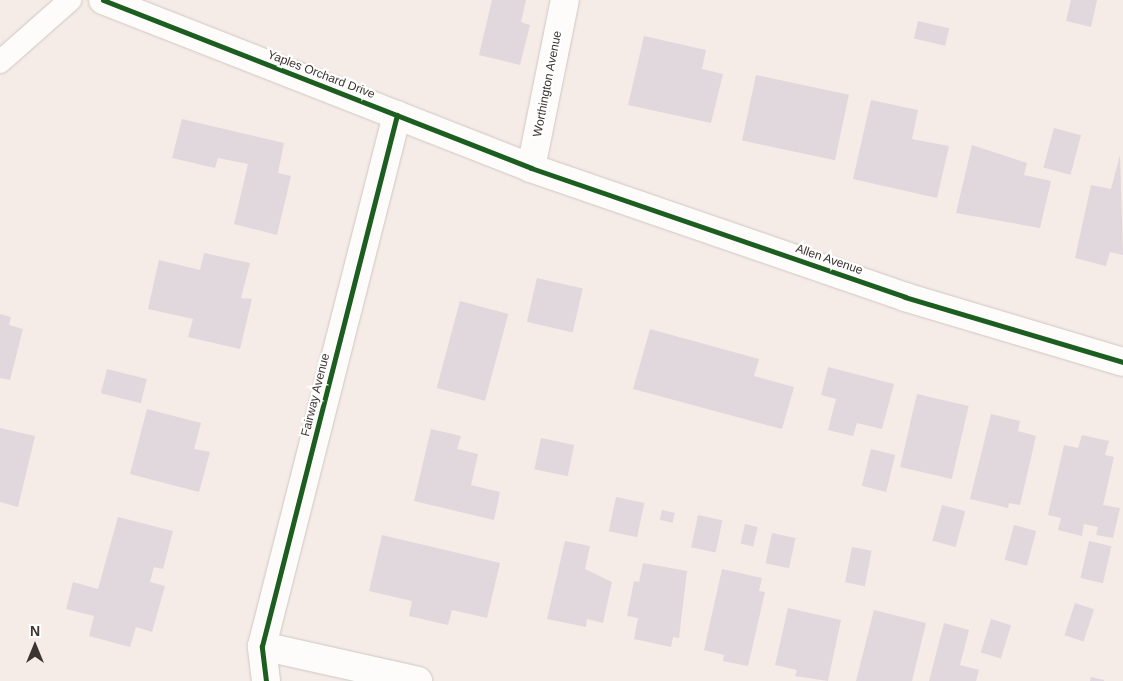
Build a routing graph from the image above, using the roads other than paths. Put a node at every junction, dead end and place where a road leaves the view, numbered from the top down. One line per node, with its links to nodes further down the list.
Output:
1 (70, 0): 4 (lane)
2 (103, 0): 5 (street, Yaples Orchard Drive)
3 (564, 0): 6 (street, Worthington Avenue)
4 (0, 62)
5 (398, 115): 6 (street, Yaples Orchard Drive); 8 (street, Fairway Avenue)
6 (531, 168): 7 (street, Allen Avenue)
7 (1123, 362)
8 (262, 646): 9 (street, Fairway Avenue); 10 (street)
9 (266, 681)
10 (418, 681)

